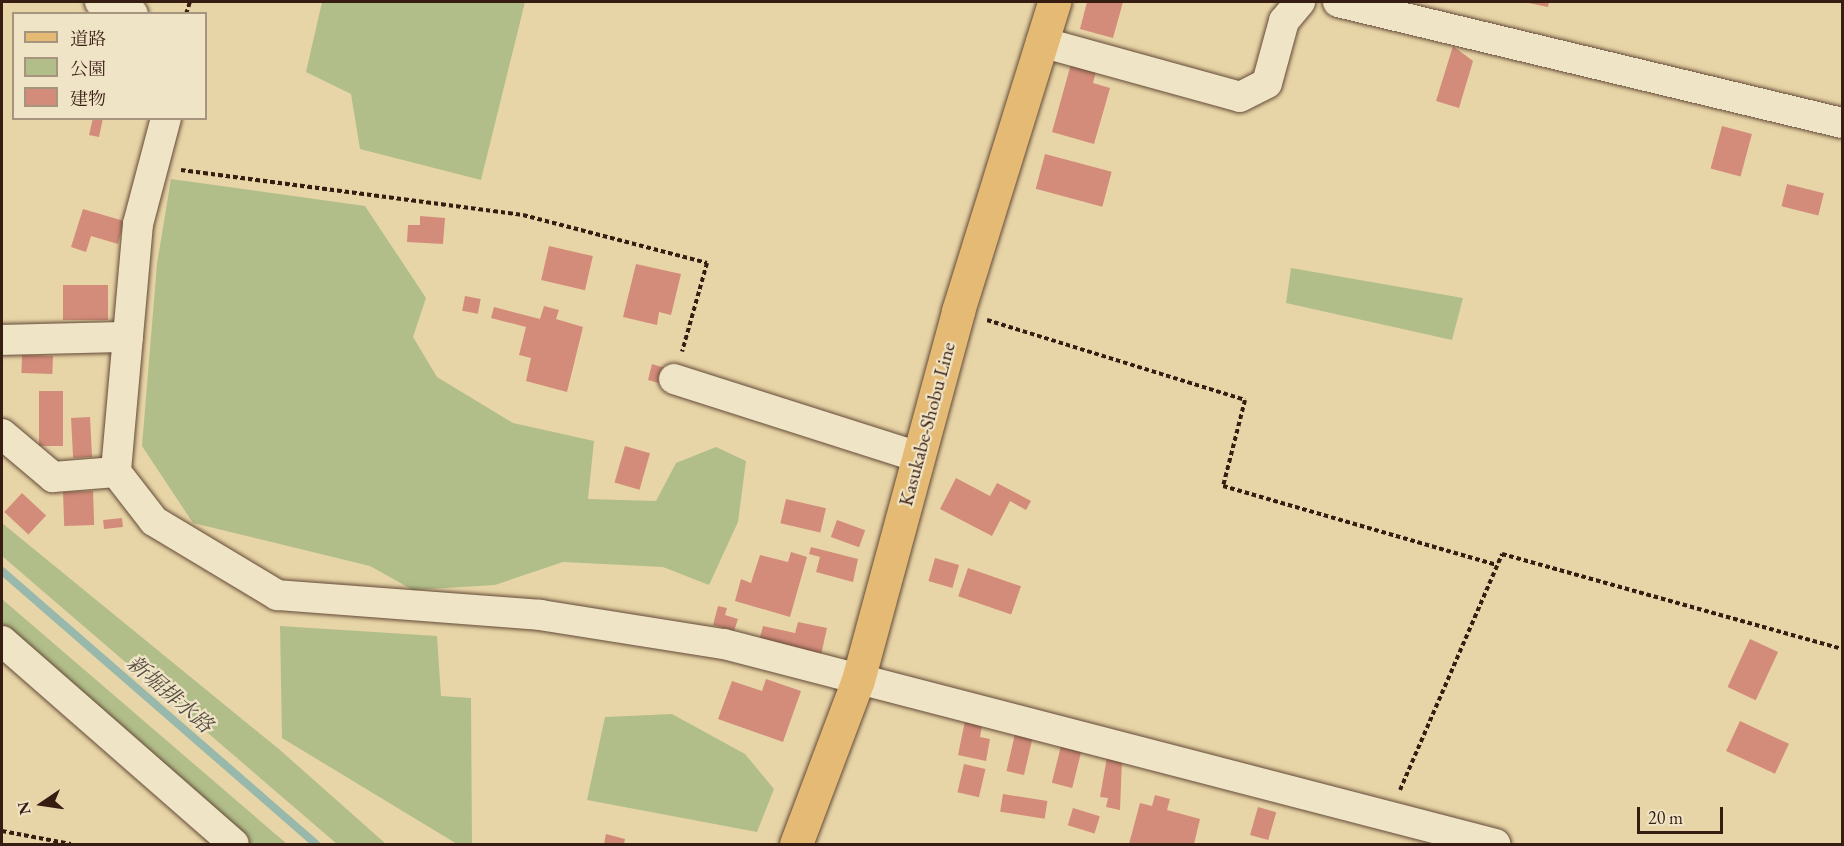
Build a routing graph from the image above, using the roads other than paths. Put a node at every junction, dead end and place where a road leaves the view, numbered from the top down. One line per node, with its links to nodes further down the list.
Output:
1 (99, 2): 5 (street)
2 (1054, 2): 6 (main road, Kasukabe-Shobu Line)
3 (1300, 2): 6 (street)
4 (1338, 2): 8 (street)
5 (127, 12)
6 (1041, 42): 13 (main road, Kasukabe-Shobu Line)
7 (165, 120): 9 (street)
8 (1842, 123)
9 (128, 337): 10 (street); 14 (street)
10 (2, 340)
11 (674, 379): 13 (street)
12 (2, 434): 14 (street)
13 (918, 457): 16 (main road, Kasukabe-Shobu Line)
14 (117, 472): 16 (street)
15 (2, 641): 17 (street)
16 (858, 680): 18 (main road, Kasukabe-Shobu Line); 19 (street)
17 (234, 844)
18 (796, 844)
19 (1495, 844)

